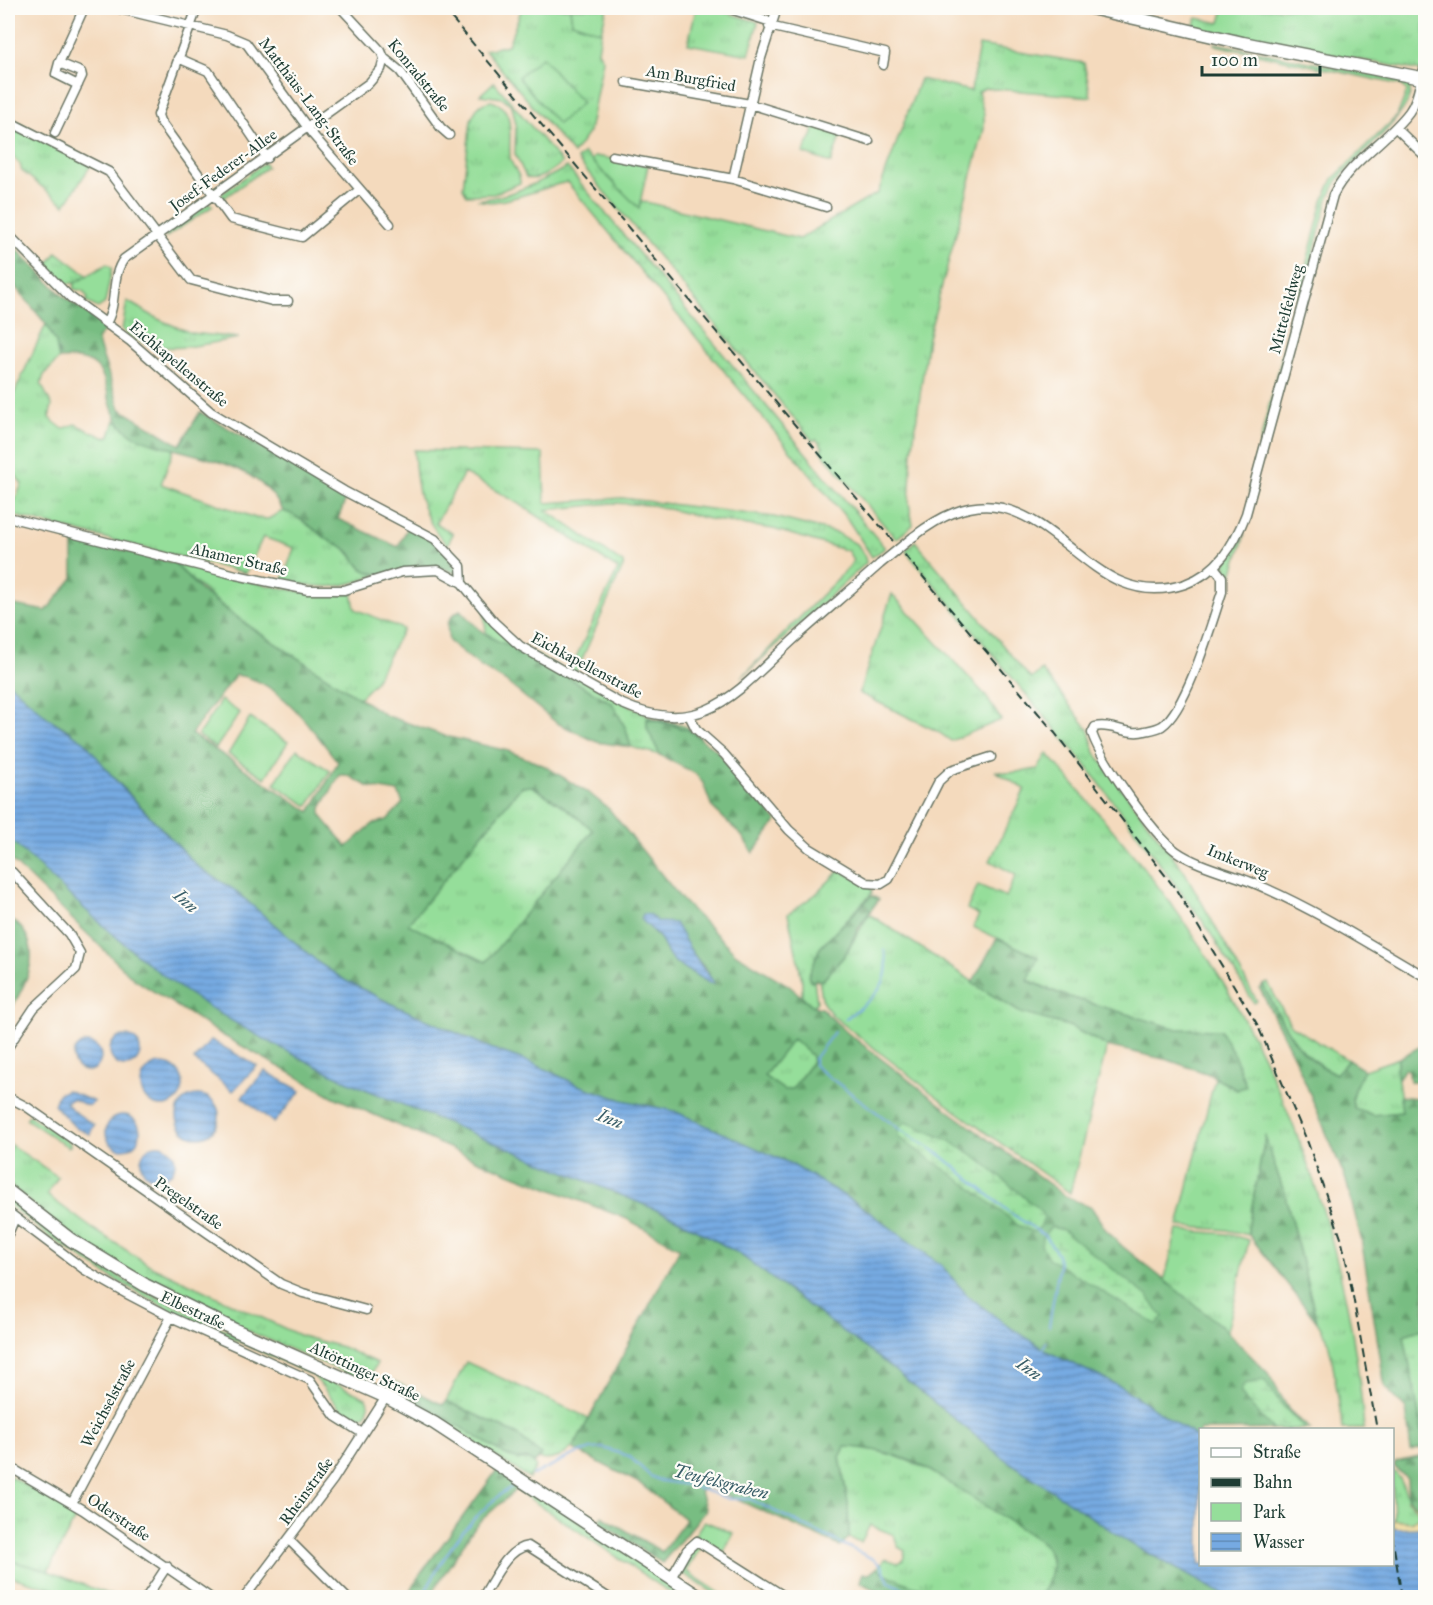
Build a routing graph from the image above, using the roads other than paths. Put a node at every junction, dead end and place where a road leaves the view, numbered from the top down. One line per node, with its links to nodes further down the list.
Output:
1 (84, 8): 20 (street)
2 (116, 8): 9 (street, Matthäus-Lang-Straße)
3 (197, 8): 9 (street)
4 (341, 8): 11 (street, Konradstraße)
5 (727, 8): 8 (street)
6 (777, 8): 8 (street, Am Burgfried)
7 (1091, 8): 14 (main road)
8 (770, 24): 13 (street); 16 (street, Am Burgfried)
9 (190, 26): 10 (street); 18 (street, Matthäus-Lang-Straße)
10 (178, 58): 25 (street); 28 (street)
11 (384, 58): 18 (street, Josef-Federer-Allee); 21 (street, Konradstraße)
12 (1425, 64): 14 (street, Mittelfeldweg)
13 (883, 65)
14 (1423, 79): 19 (street, Mittelfeldweg)
15 (626, 82): 16 (street, Am Burgfried)
16 (750, 104): 22 (street, Am Burgfried); 26 (street, Am Burgfried)
17 (8, 121): 32 (street)
18 (307, 127): 25 (street, Josef-Federer-Allee); 27 (street, Matthäus-Lang-Straße)
19 (1396, 128): 24 (street); 37 (street, Mittelfeldweg)
20 (55, 133)
21 (450, 135)
22 (869, 141)
23 (612, 156): 26 (street)
24 (1425, 157)
25 (267, 158): 28 (street, Josef-Federer-Allee)
26 (733, 179): 29 (street)
27 (359, 190): 28 (street); 30 (street, Matthäus-Lang-Straße)
28 (214, 197): 32 (street, Josef-Federer-Allee)
29 (826, 207)
30 (390, 224)
31 (8, 234): 34 (street, Eichkapellenstraße)
32 (158, 235): 33 (street); 34 (street, Josef-Federer-Allee)
33 (288, 301)
34 (106, 323): 38 (street, Eichkapellenstraße)
35 (8, 518): 38 (street, Ahamer Straße)
36 (880, 564): 37 (street, Mittelfeldweg, bridge); 39 (street, Eichkapellenstraße)
37 (1214, 567): 42 (street, Imkerweg)
38 (462, 583): 39 (street, Eichkapellenstraße)
39 (689, 715): 40 (street)
40 (991, 757)
41 (12, 872): 43 (street)
42 (1425, 977)
43 (8, 1047)
44 (8, 1097): 48 (street, Pregelstraße)
45 (8, 1191): 50 (main road, Altöttinger Straße)
46 (11, 1215): 47 (street); 49 (street, Elbestraße)
47 (8, 1234)
48 (366, 1310)
49 (171, 1317): 51 (street, Elbestraße); 53 (street, Weichselstraße)
50 (386, 1397): 51 (street, Rheinstraße); 56 (main road, Altöttinger Straße)
51 (362, 1433): 54 (street, Rheinstraße)
52 (8, 1466): 53 (street, Oderstraße)
53 (72, 1503): 55 (street, Oderstraße)
54 (289, 1540): 59 (street, Rheinstraße); 60 (street)
55 (167, 1566): 57 (street); 58 (street, Oderstraße)
56 (671, 1578): 63 (main road, Altöttinger Straße); 64 (street)
57 (146, 1598)
58 (211, 1598)
59 (244, 1598)
60 (347, 1598)
61 (482, 1598): 62 (street)
62 (609, 1598)
63 (701, 1598)
64 (787, 1598)

